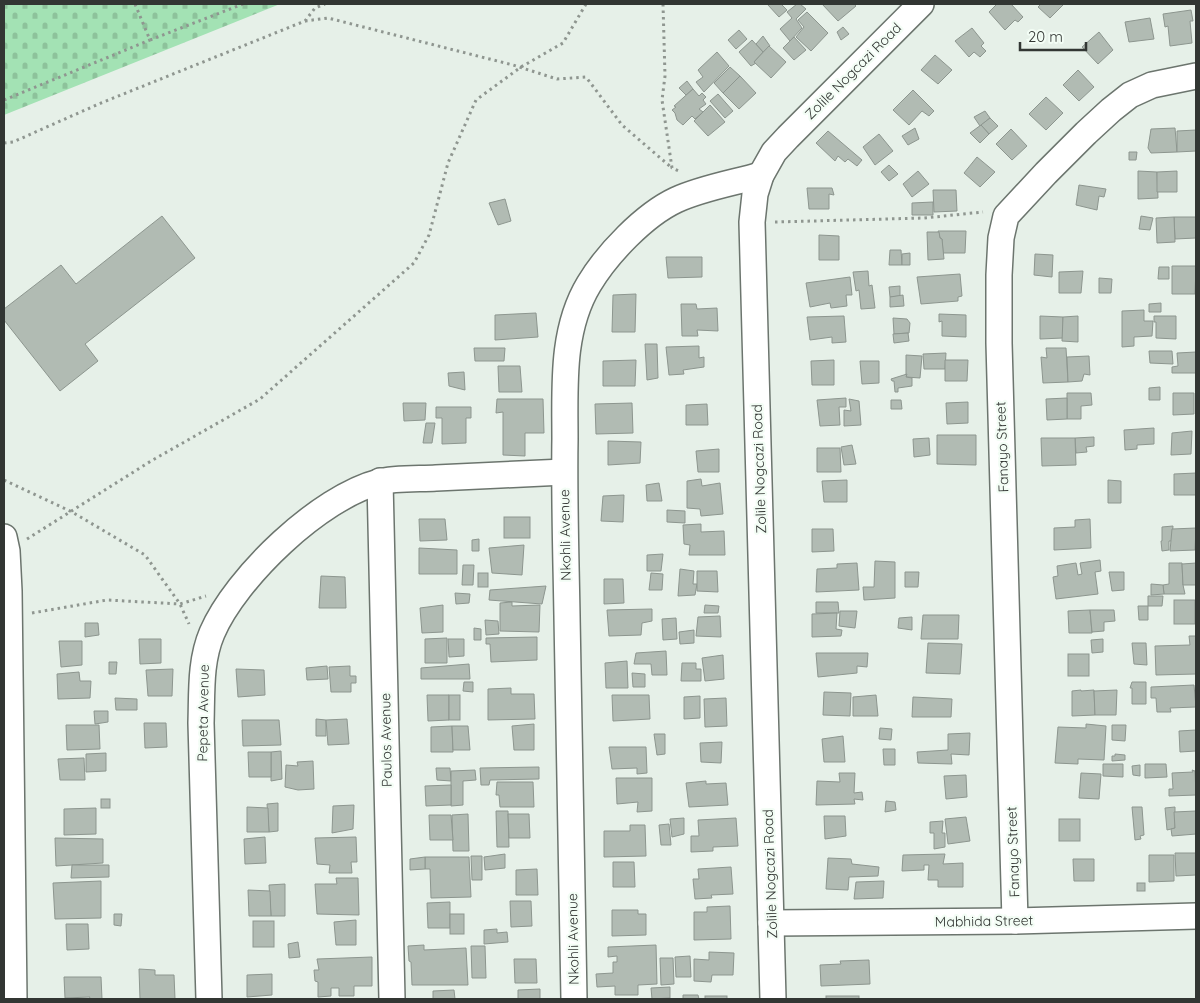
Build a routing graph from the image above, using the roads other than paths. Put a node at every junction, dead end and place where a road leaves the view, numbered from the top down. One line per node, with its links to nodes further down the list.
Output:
1 (921, 4): 3 (street, Zolile Nogcazi Road)
2 (1196, 76): 8 (street, Fanayo Street)
3 (761, 175): 4 (street, Nkohli Avenue); 9 (street, Zolile Nogcazi Road)
4 (564, 472): 5 (street, Pepeta Avenue); 13 (street, Nkohli Avenue)
5 (380, 481): 11 (street, Pepeta Avenue); 12 (street, Paulos Avenue)
6 (5, 544): 10 (street)
7 (1196, 916): 8 (street, Mabhida Street)
8 (1015, 922): 9 (street, Mabhida Street)
9 (771, 923): 14 (street, Zolile Nogcazi Road)
10 (14, 999)
11 (209, 999)
12 (392, 999)
13 (574, 999)
14 (773, 999)

